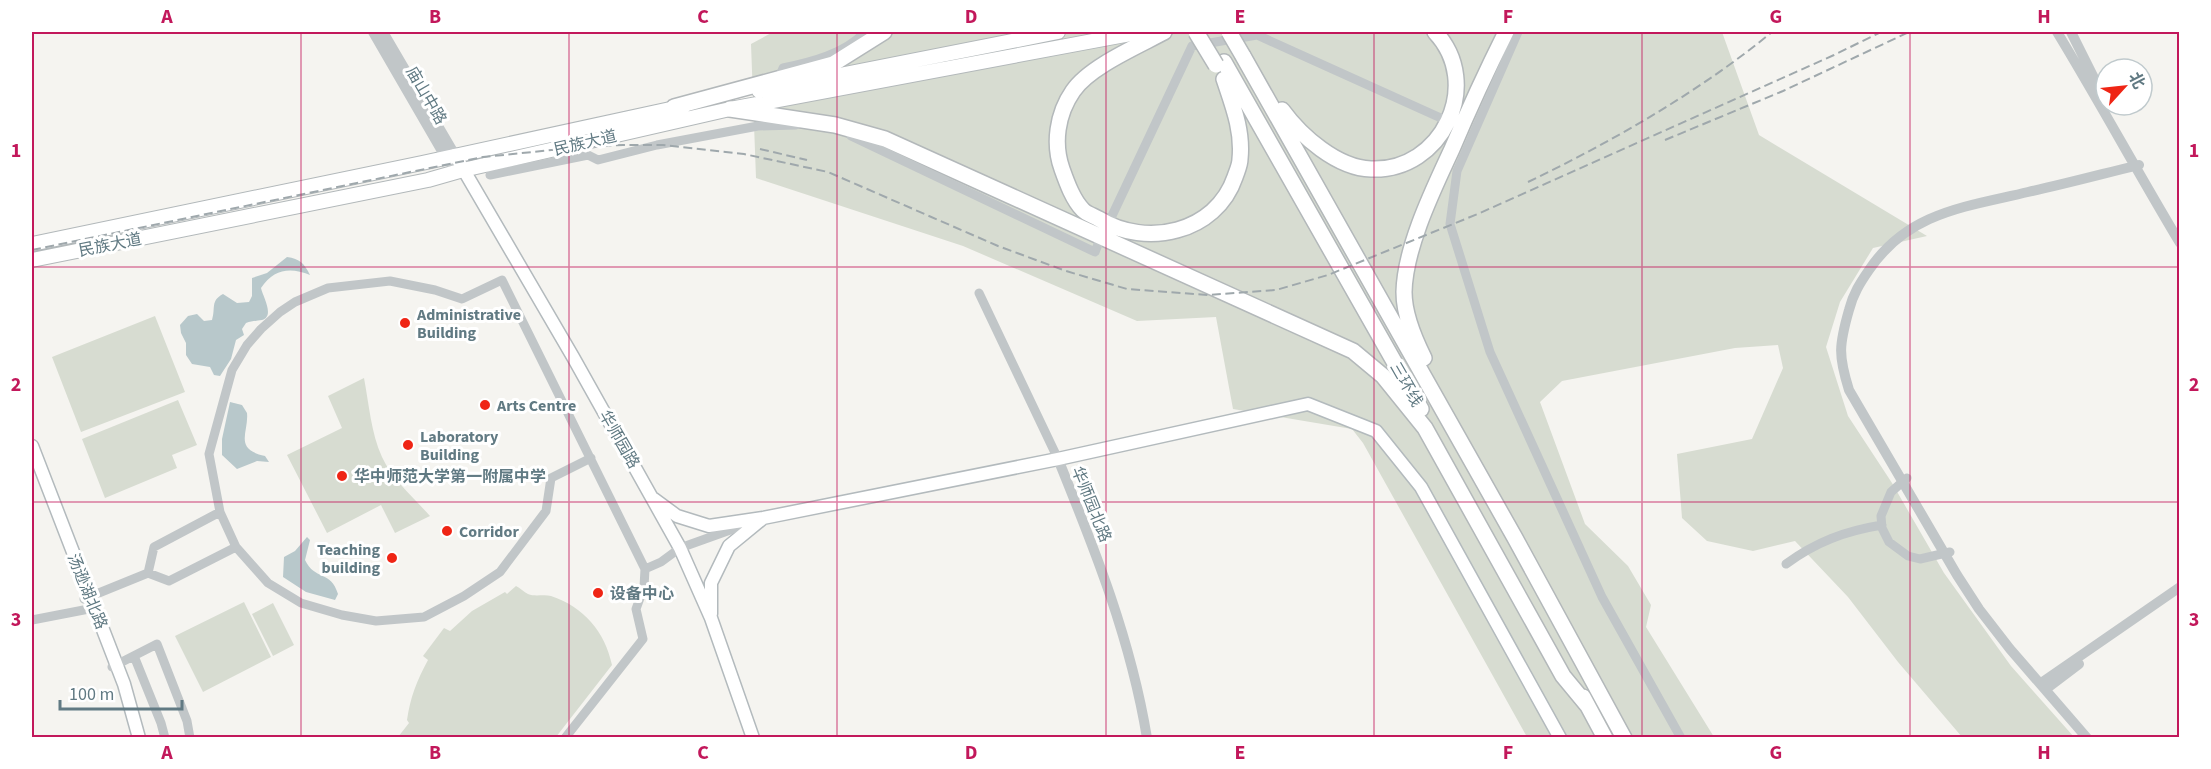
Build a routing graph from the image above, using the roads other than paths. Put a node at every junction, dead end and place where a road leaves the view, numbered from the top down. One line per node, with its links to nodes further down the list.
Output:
1 (373, 32): 26 (street, 庙山中路)
2 (383, 32): 26 (street, 庙山中路)
3 (865, 32): 18 (street)
4 (884, 32): 18 (highway)
5 (1058, 32): 22 (main road, 民族大道)
6 (1141, 32): 23 (main road, 民族大道)
7 (1164, 32): 19 (highway)
8 (1196, 32): 17 (highway, bridge)
9 (1207, 32): 17 (highway, 三环线)
10 (1229, 32): 16 (highway, 三环线, bridge)
11 (1435, 32): 16 (highway)
12 (1506, 32): 47 (highway)
13 (1518, 32): 73 (street)
14 (2057, 32): 21 (street)
15 (2071, 32): 20 (street)
16 (1243, 56): 47 (highway, 三环线)
17 (1220, 63): 19 (highway); 62 (highway, 三环线)
18 (779, 79): 22 (highway)
19 (1224, 79): 37 (highway)
20 (2094, 79)
21 (2094, 88)
22 (674, 107): 26 (main road, 民族大道)
23 (730, 109): 28 (main road, 民族大道); 37 (highway)
24 (2112, 117): 27 (street)
25 (1443, 119): 30 (street)
26 (450, 156): 28 (main road, 华师园路); 34 (main road, 民族大道)
27 (2138, 168): 31 (street); 33 (street); 42 (street)
28 (461, 170): 35 (main road, 民族大道); 43 (main road, 华师园路)
29 (490, 175): 32 (street)
30 (1110, 220)
31 (2180, 236)
32 (1099, 242)
33 (2180, 243)
34 (32, 244)
35 (32, 260)
36 (979, 293): 40 (street, 华师园北路)
37 (1425, 428): 62 (highway)
38 (32, 446): 56 (main road, 汤逊湖北路)
39 (591, 458): 44 (street); 48 (street); 52 (street)
40 (1058, 459): 45 (main road); 69 (street, 华师园北路); 70 (main road)
41 (32, 465): 56 (main road, 汤逊湖北路)
42 (1905, 480): 46 (street); 50 (street)
43 (654, 499): 45 (main road); 49 (main road, 华师园路)
44 (220, 512): 48 (street); 53 (street)
45 (763, 518): 49 (street); 57 (main road)
46 (1882, 525): 50 (street); 51 (street)
47 (1515, 537): 72 (highway, 三环线)
48 (236, 547): 53 (street)
49 (680, 548): 52 (street); 57 (main road, 华师园路)
50 (1947, 553): 61 (street)
51 (1786, 564)
52 (645, 569): 67 (street)
53 (148, 573): 56 (street)
54 (2180, 587): 61 (street)
55 (2180, 592): 61 (street)
56 (89, 604): 58 (street); 60 (main road, 汤逊湖北路)
57 (711, 618): 68 (main road, 华师园路)
58 (32, 620)
59 (134, 656): 60 (street); 65 (street); 66 (street)
60 (114, 666): 63 (main road, 汤逊湖北路); 64 (main road, 汤逊湖北路)
61 (2045, 684): 74 (street); 75 (street)
62 (1587, 705): 71 (highway, 三环线)
63 (134, 738)
64 (139, 738)
65 (165, 738)
66 (190, 738)
67 (565, 738)
68 (753, 738)
69 (1147, 738)
70 (1560, 738)
71 (1605, 738)
72 (1624, 738)
73 (1681, 738)
74 (2087, 738)
75 (2096, 738)

